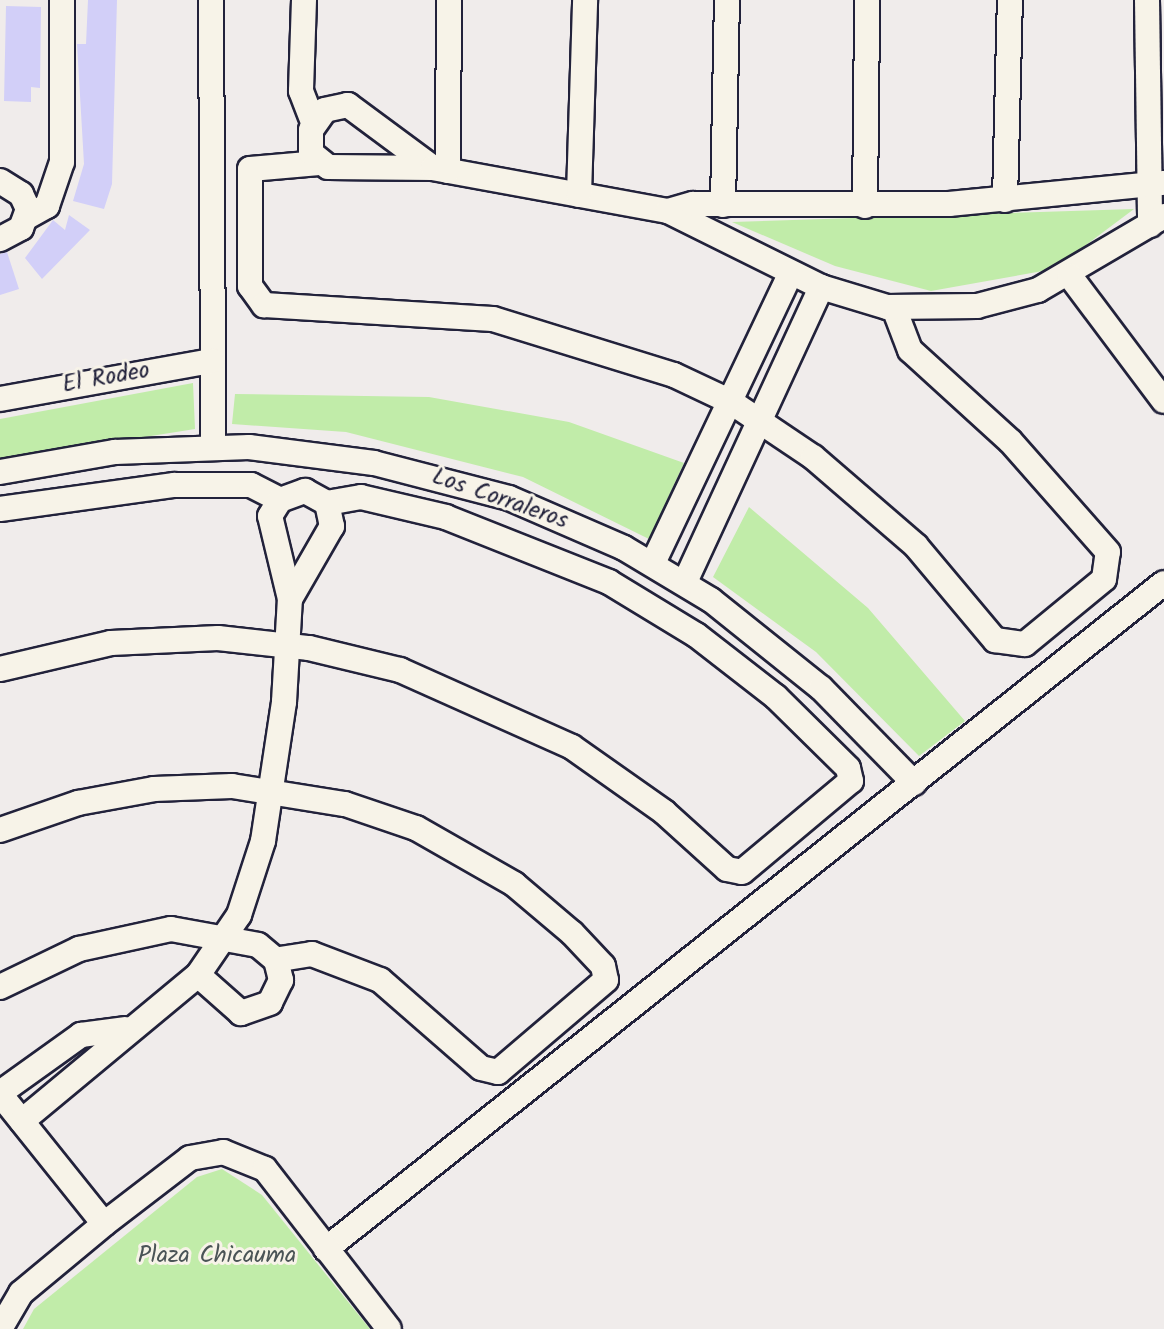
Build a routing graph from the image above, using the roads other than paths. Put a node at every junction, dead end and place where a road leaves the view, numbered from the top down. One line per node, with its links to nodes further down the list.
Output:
1 (62, 0): 21 (street)
2 (211, 0): 29 (street)
3 (304, 0): 10 (street)
4 (449, 0): 12 (street)
5 (585, 0): 15 (street)
6 (727, 0): 17 (street)
7 (867, 0): 19 (street)
8 (1010, 0): 16 (street)
9 (1147, 0): 14 (street)
10 (313, 122): 11 (street); 12 (street)
11 (319, 163): 12 (street); 32 (street)
12 (441, 169): 15 (street)
13 (0, 181): 21 (street)
14 (1154, 185): 16 (street); 22 (street)
15 (579, 195): 20 (street)
16 (1005, 200): 19 (street)
17 (723, 205): 18 (street); 20 (street)
18 (749, 206): 19 (street); 24 (street)
19 (865, 206)
20 (668, 211): 24 (street)
21 (27, 217): 23 (street)
22 (1157, 221): 26 (street)
23 (0, 239)
24 (735, 245): 25 (street)
25 (791, 273): 27 (street); 32 (street)
26 (1070, 276): 28 (street); 31 (street)
27 (821, 287): 28 (street); 33 (street)
28 (894, 308): 33 (street)
29 (212, 361): 30 (street, El Rodeo); 34 (street)
30 (0, 399)
31 (1164, 401)
32 (731, 402): 33 (street); 39 (street)
33 (762, 420): 40 (street)
34 (213, 446): 35 (street, Los Corraleros); 39 (street, Los Corraleros)
35 (0, 472)
36 (280, 500): 37 (street); 38 (street); 42 (street)
37 (327, 503): 42 (street); 43 (street)
38 (0, 509)
39 (653, 563): 40 (street, Los Corraleros)
40 (685, 582): 45 (street, Los Corraleros)
41 (1164, 583): 45 (street)
42 (290, 599): 43 (street)
43 (287, 644): 44 (street); 46 (street)
44 (0, 669)
45 (914, 783): 56 (street)
46 (271, 789): 47 (street); 48 (street); 49 (street)
47 (0, 830)
48 (228, 937): 49 (street); 50 (street); 51 (street)
49 (276, 960): 50 (street)
50 (198, 975): 52 (street)
51 (0, 987)
52 (125, 1029): 53 (street); 54 (street)
53 (0, 1093): 54 (street)
54 (22, 1121): 55 (street)
55 (104, 1224): 56 (street); 57 (street)
56 (326, 1249): 58 (street)
57 (0, 1329)
58 (389, 1329)

